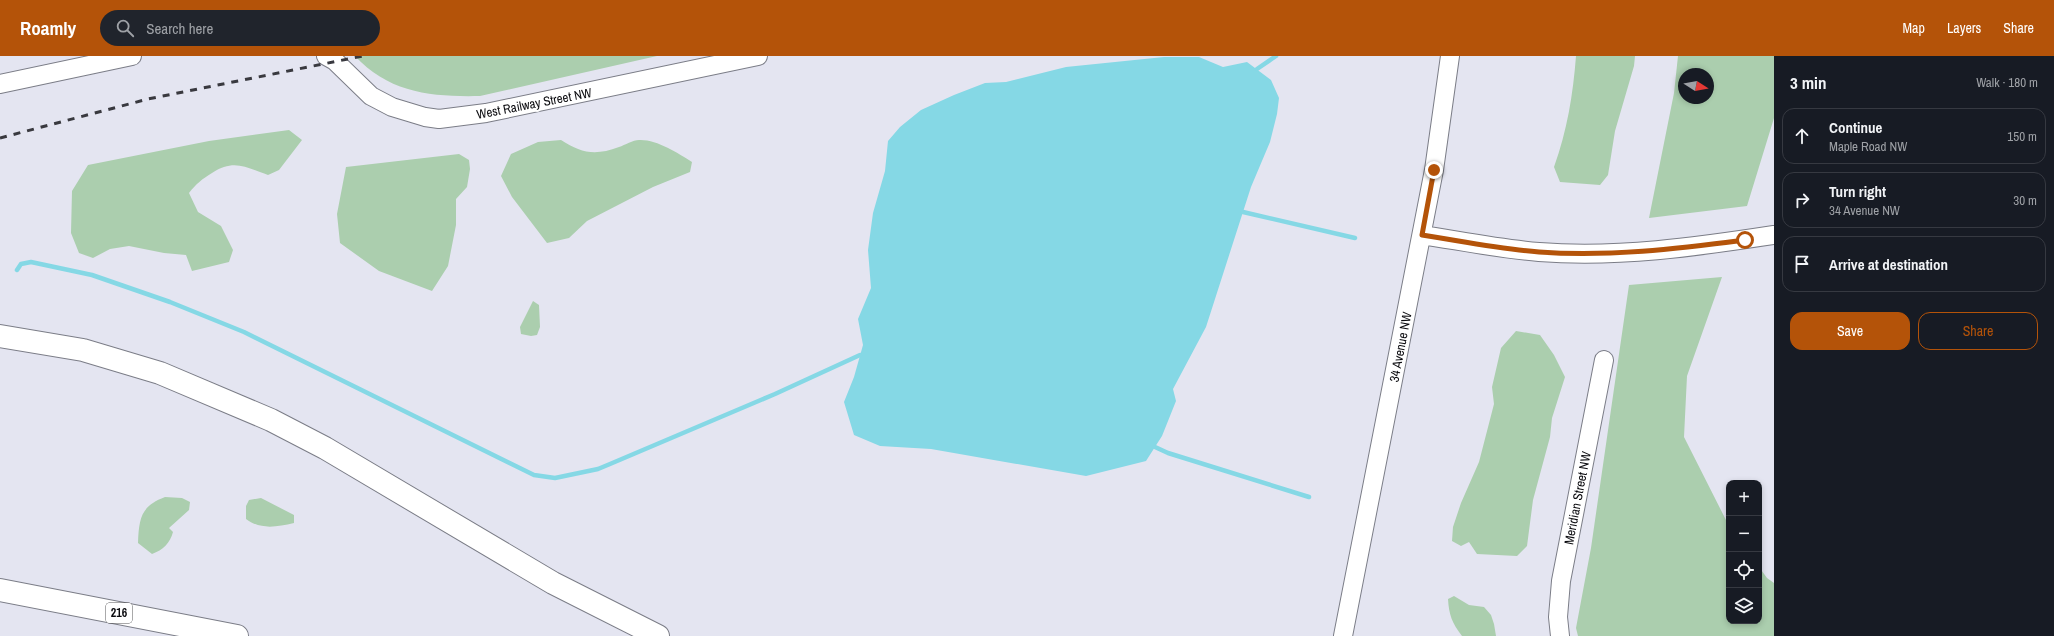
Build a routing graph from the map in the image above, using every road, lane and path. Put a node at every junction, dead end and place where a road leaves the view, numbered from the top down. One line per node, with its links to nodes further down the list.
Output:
1 (132, 56): 5 (street)
2 (326, 56): 3 (street, West Railway Street NW)
3 (758, 56)
4 (1450, 56): 6 (street, 34 Avenue NW)
5 (0, 84)
6 (1422, 235): 7 (street); 13 (street, 34 Avenue NW)
7 (1774, 235)
8 (0, 336): 12 (highway)
9 (1604, 360): 14 (street, Meridian Street NW)
10 (0, 590): 11 (highway, 216)
11 (237, 636)
12 (658, 636)
13 (1343, 636)
14 (1560, 636)

